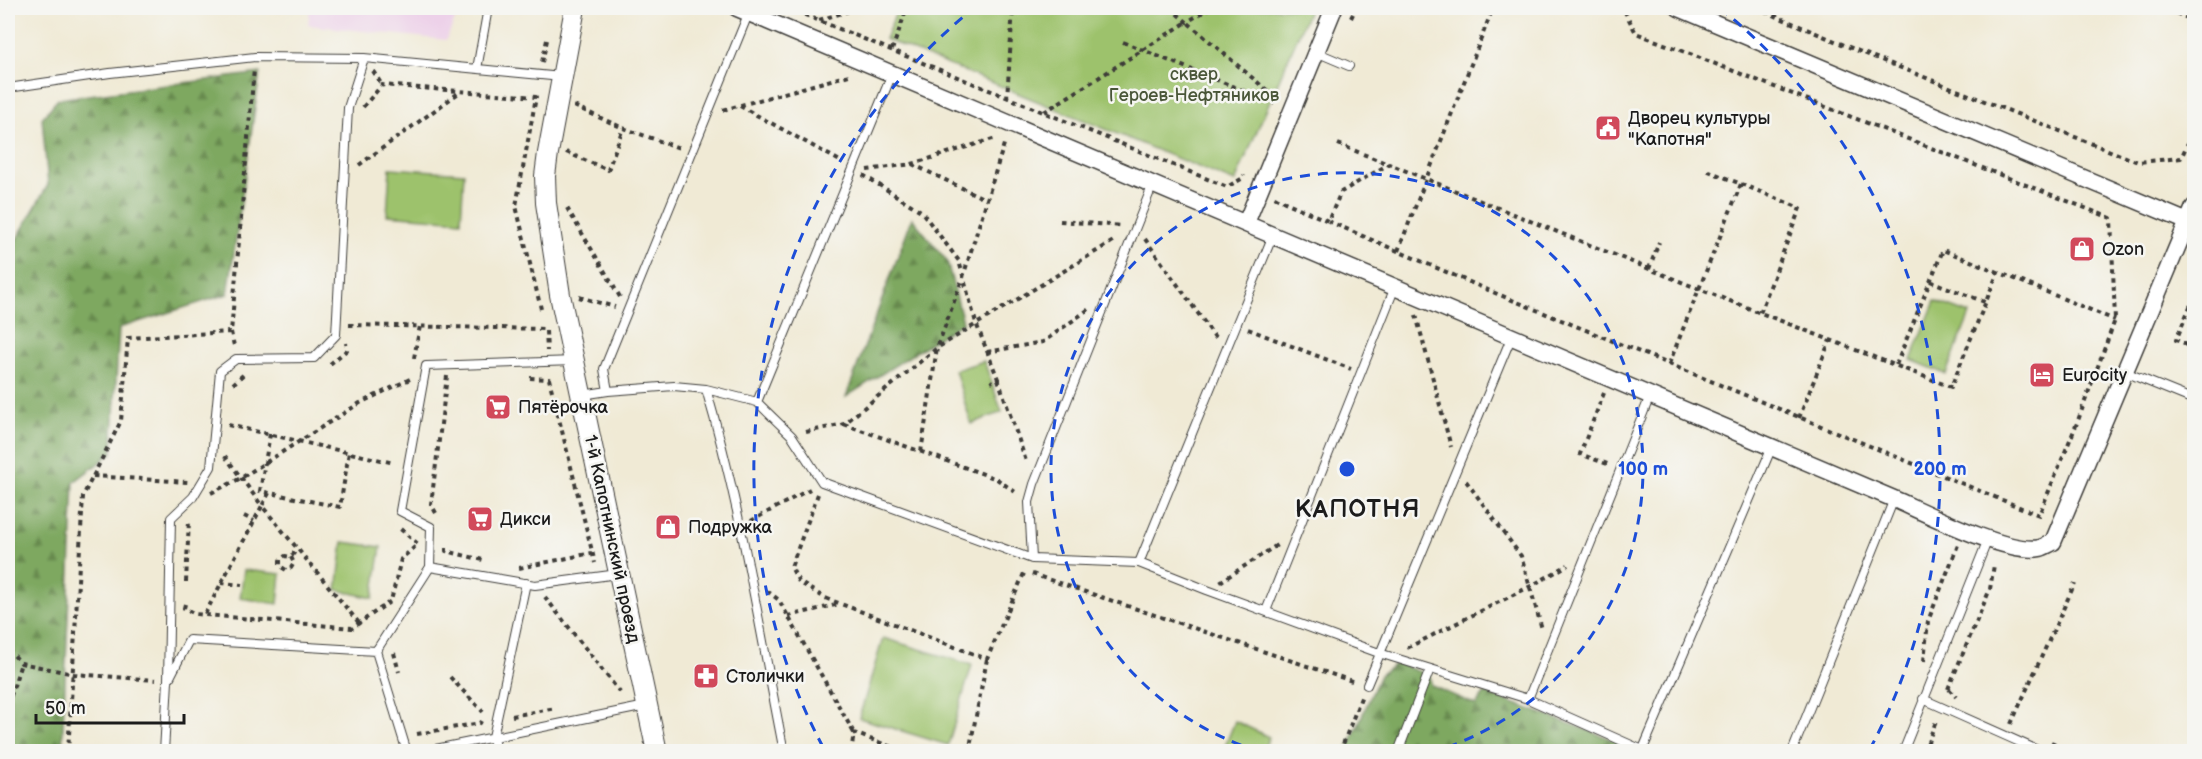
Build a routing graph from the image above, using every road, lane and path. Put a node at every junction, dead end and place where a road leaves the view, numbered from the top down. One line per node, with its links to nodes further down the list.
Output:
1 (489, 8): 26 (lane)
2 (575, 8): 29 (street, 1-й Капотнинский проезд)
3 (787, 8): 16 (path)
4 (859, 8): 16 (path)
5 (907, 8): 20 (path)
6 (1012, 8): 33 (path)
7 (1170, 8): 17 (path)
8 (1210, 8): 17 (path)
9 (1334, 8): 22 (street)
10 (1356, 8): 18 (path)
11 (1493, 8): 51 (path)
12 (1623, 8): 79 (path)
13 (1679, 8): 57 (street)
14 (1757, 8): 41 (path)
15 (743, 10): 27 (street); 39 (lane)
16 (819, 20): 20 (path)
17 (1187, 22): 21 (path); 35 (path)
18 (1347, 28)
19 (1123, 42): 21 (path)
20 (892, 50): 33 (path)
21 (1143, 50): 35 (path); 37 (path)
22 (1316, 52): 25 (lane); 60 (street)
23 (255, 57): 24 (lane); 30 (lane); 132 (path)
24 (364, 58): 26 (lane); 135 (lane)
25 (1349, 66)
26 (477, 69): 29 (lane)
27 (892, 74): 49 (lane); 52 (street)
28 (850, 75): 36 (path)
29 (561, 77): 72 (street, 1-й Капотнинский проезд)
30 (8, 88)
31 (1280, 88): 35 (path)
32 (460, 92): 38 (path); 45 (path); 74 (path)
33 (1007, 98): 37 (path)
34 (567, 103): 40 (path)
35 (1274, 103)
36 (740, 106): 39 (path); 49 (path)
37 (1043, 113): 48 (path)
38 (357, 115)
39 (705, 115): 44 (lane)
40 (623, 128): 43 (path); 44 (path)
41 (2194, 130)
42 (1338, 144): 47 (path)
43 (557, 148)
44 (691, 152): 77 (lane)
45 (354, 158)
46 (912, 164): 56 (path); 56 (path); 67 (path)
47 (1389, 164): 51 (path); 59 (path)
48 (1247, 167)
49 (854, 169): 111 (lane)
50 (1706, 170): 53 (path)
51 (1425, 179): 64 (path); 65 (path)
52 (1154, 184): 60 (street); 61 (lane)
53 (1741, 184): 70 (path); 78 (path)
54 (1280, 189): 59 (path)
55 (561, 199): 77 (path)
56 (987, 200): 67 (path)
57 (2191, 215): 97 (street)
58 (1060, 221): 61 (path)
59 (1328, 221): 64 (path)
60 (1246, 224): 62 (street)
61 (1137, 227): 71 (lane); 80 (path); 88 (path)
62 (1273, 235): 69 (street); 81 (lane)
63 (1659, 242): 65 (path)
64 (1398, 251): 91 (path)
65 (1649, 269): 70 (path)
66 (1998, 272): 68 (path); 75 (path); 79 (path)
67 (963, 277): 80 (path); 85 (path)
68 (1930, 281): 75 (path); 92 (path)
69 (1395, 287): 83 (street); 96 (lane)
70 (1699, 289): 78 (path); 91 (path)
71 (1109, 294): 87 (path); 136 (lane)
72 (560, 295): 74 (path); 77 (path); 90 (street, 1-й Капотнинский проезд)
73 (2194, 297): 86 (path)
74 (539, 300): 82 (path)
75 (1985, 302): 92 (path)
76 (1414, 308): 129 (path)
77 (628, 311): 107 (lane)
78 (1760, 313): 84 (path)
79 (2115, 320): 113 (path)
80 (976, 323): 85 (path); 87 (path)
81 (1237, 324): 88 (lane); 96 (path)
82 (420, 326): 89 (path); 93 (path)
83 (1511, 338): 109 (street); 129 (lane)
84 (1830, 340): 92 (path); 113 (path)
85 (937, 348): 114 (path); 123 (path)
86 (2194, 349)
87 (987, 352): 101 (path)
88 (1225, 352): 157 (lane)
89 (414, 359)
90 (573, 361): 108 (street, 1-й Капотнинский проезд); 158 (lane)
91 (1669, 364): 113 (path)
92 (1896, 365)
93 (325, 368)
94 (412, 369): 100 (path)
95 (246, 372): 103 (path)
96 (1361, 372): 148 (lane)
97 (2125, 372): 110 (lane); 150 (street)
98 (447, 374): 145 (path)
99 (526, 378): 159 (path)
100 (410, 379): 106 (path); 119 (path)
101 (998, 379): 102 (path); 136 (path)
102 (991, 382)
103 (231, 385)
104 (706, 389): 107 (lane); 111 (lane); 161 (lane)
105 (1605, 389): 130 (path)
106 (408, 390)
107 (608, 391): 108 (lane)
108 (581, 395): 160 (street, 1-й Капотнинский проезд)
109 (1650, 396): 121 (street); 130 (lane)
110 (2194, 400)
111 (757, 402): 118 (lane)
112 (228, 415): 115 (path)
113 (1799, 417)
114 (844, 424): 118 (path); 123 (path)
115 (228, 425): 116 (path); 117 (path)
116 (270, 434): 119 (path); 126 (path)
117 (227, 435)
118 (792, 435): 134 (lane)
119 (300, 441): 122 (path); 126 (path)
120 (226, 446): 125 (path)
121 (1772, 447): 139 (street); 211 (lane)
122 (349, 452): 127 (path); 138 (path)
123 (921, 452): 140 (path)
124 (396, 453): 127 (path)
125 (225, 456): 128 (path); 133 (path)
126 (266, 463): 133 (path); 138 (path)
127 (394, 463): 131 (path)
128 (223, 466)
129 (1457, 468): 167 (path); 182 (lane)
130 (1621, 469): 153 (lane)
131 (392, 474)
132 (93, 476): 135 (path); 189 (path)
133 (241, 478): 137 (path); 141 (path)
134 (822, 482): 146 (path); 155 (lane); 173 (path)
135 (201, 483): 191 (lane)
136 (1034, 484): 140 (lane)
137 (213, 486)
138 (269, 492): 141 (path)
139 (1894, 499): 150 (street); 224 (lane)
140 (1029, 502): 155 (lane)
141 (262, 506): 144 (path); 152 (path)
142 (244, 516): 144 (path)
143 (189, 518): 166 (path)
144 (254, 521): 164 (path)
145 (441, 521)
146 (750, 521)
147 (392, 523): 177 (path)
148 (1297, 532): 168 (path); 174 (lane)
149 (1961, 537): 186 (path)
150 (1993, 540): 193 (path); 198 (lane)
151 (446, 543): 156 (path)
152 (297, 549): 154 (path); 177 (path)
153 (1586, 555): 167 (path); 179 (lane)
154 (291, 557)
155 (1032, 559): 157 (lane)
156 (492, 562)
157 (1139, 563): 168 (lane)
158 (430, 567): 162 (lane); 180 (lane)
159 (515, 568)
160 (620, 574): 162 (lane); 204 (street, 1-й Капотнинский проезд)
161 (750, 578): 176 (path); 218 (lane)
162 (526, 583): 210 (lane)
163 (2075, 583): 207 (path)
164 (221, 584): 165 (path); 175 (path)
165 (242, 585)
166 (185, 586)
167 (1531, 586): 179 (path); 183 (path)
168 (1207, 590): 174 (lane)
169 (551, 591): 170 (path)
170 (540, 592): 172 (path); 195 (path)
171 (185, 597): 175 (path)
172 (538, 603)
173 (841, 604): 176 (path); 184 (path)
174 (1266, 611): 182 (lane)
175 (205, 614): 177 (path)
176 (788, 616): 209 (path)
177 (358, 623)
178 (8, 650): 185 (path)
179 (1547, 650): 197 (lane)
180 (376, 651): 191 (lane); 214 (lane)
181 (394, 653): 188 (path)
182 (1379, 653): 183 (lane); 192 (lane)
183 (1390, 657): 187 (lane)
184 (987, 659): 192 (path); 221 (path)
185 (21, 663): 189 (path); 201 (path)
186 (1923, 664)
187 (1430, 669): 197 (lane); 223 (lane)
188 (399, 673)
189 (74, 674): 191 (path); 212 (path)
190 (450, 677): 206 (path)
191 (168, 681): 213 (lane)
192 (1366, 685): 222 (path)
193 (1948, 689): 200 (path); 205 (path)
194 (628, 694): 195 (path)
195 (622, 695): 196 (path)
196 (611, 698)
197 (1528, 699): 211 (lane)
198 (1923, 699): 205 (lane); 225 (lane)
199 (485, 702): 206 (path)
200 (1960, 702)
201 (8, 705)
202 (514, 705): 203 (path)
203 (567, 706)
204 (646, 706): 210 (lane); 217 (street, 1-й Капотнинский проезд)
205 (1942, 706): 226 (path); 227 (lane)
206 (483, 712): 208 (path)
207 (2002, 720)
208 (414, 725)
209 (854, 733): 219 (path); 220 (path)
210 (493, 737): 215 (lane); 216 (lane)
211 (1645, 750)
212 (68, 752)
213 (164, 752)
214 (407, 752)
215 (421, 752)
216 (496, 752)
217 (657, 752)
218 (784, 752)
219 (851, 752)
220 (905, 752)
221 (969, 752)
222 (1340, 752)
223 (1398, 752)
224 (1792, 752)
225 (1903, 752)
226 (1924, 752)
227 (2042, 752)

